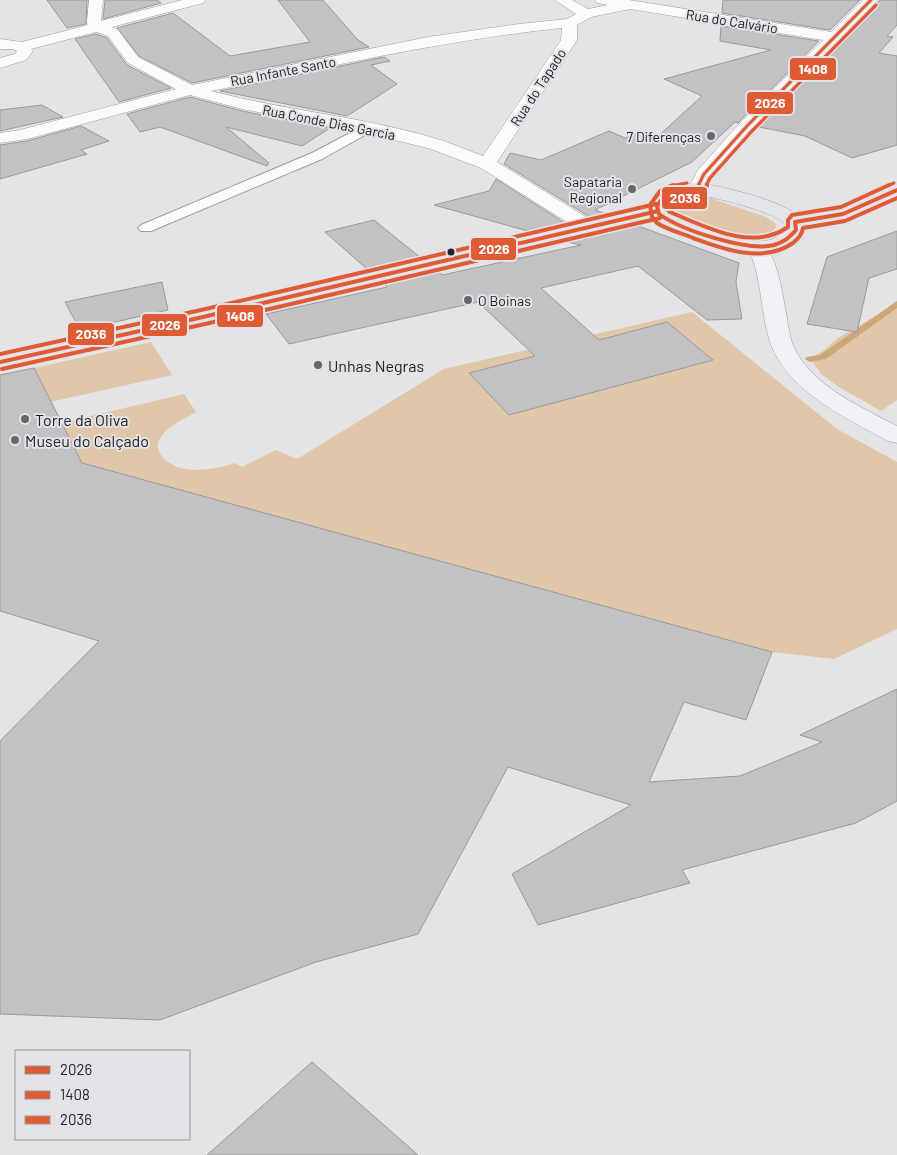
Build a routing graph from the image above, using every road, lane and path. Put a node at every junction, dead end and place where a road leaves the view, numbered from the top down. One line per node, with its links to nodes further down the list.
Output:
1 (96, 0): 9 (street)
2 (198, 0): 9 (street)
3 (562, 0): 7 (street)
4 (602, 0): 6 (street, Rua do Calvário)
5 (871, 0): 10 (street)
6 (630, 5): 7 (street, Rua do Calvário); 10 (street, Rua do Calvário)
7 (586, 14): 8 (street)
8 (570, 23): 14 (street, Rua Infante Santo); 17 (street, Rua do Tapado)
9 (98, 26): 12 (street); 14 (street, Rua Conde Dias Garcia)
10 (834, 37): 18 (street)
11 (0, 44): 12 (street)
12 (21, 47): 13 (street)
13 (0, 63)
14 (190, 90): 15 (street, Rua Conde Dias Garcia); 16 (street, Rua Infante Santo)
15 (367, 128): 17 (street, Rua Conde Dias Garcia); 22 (lane)
16 (0, 138)
17 (487, 164): 23 (street, Rua Conde Dias Garcia)
18 (697, 189): 20 (main road); 21 (main road)
19 (897, 190): 21 (main road)
20 (658, 211): 23 (main road); 24 (main road)
21 (795, 222): 24 (main road)
22 (146, 228)
23 (590, 228): 25 (main road)
24 (757, 246): 26 (street)
25 (0, 362)
26 (897, 436)

